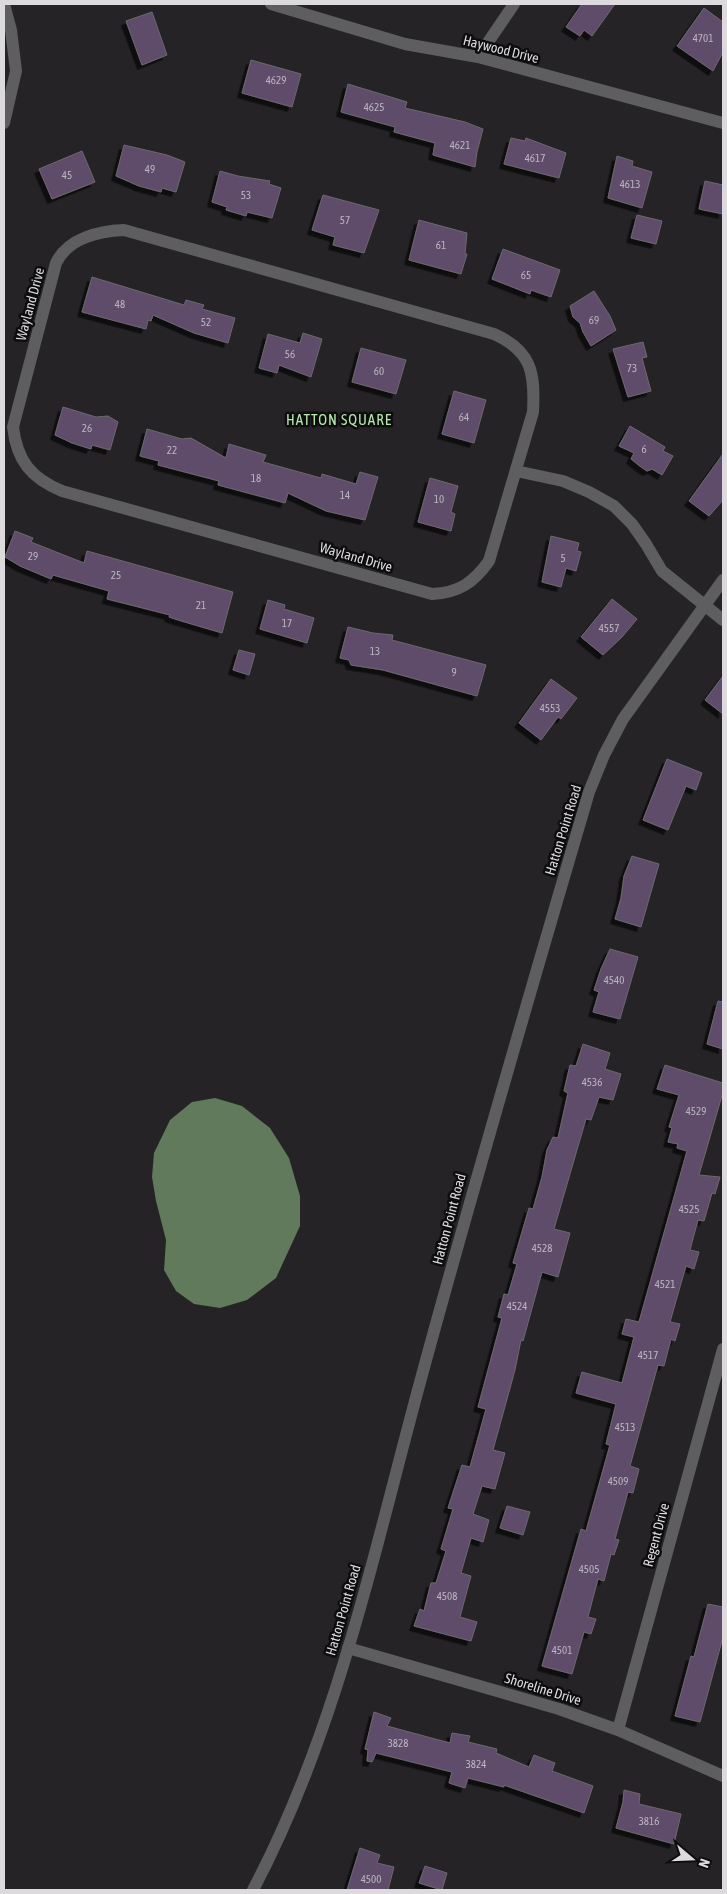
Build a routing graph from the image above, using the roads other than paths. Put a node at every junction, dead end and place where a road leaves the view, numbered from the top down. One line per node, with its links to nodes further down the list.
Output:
1 (4, 4): 5 (street)
2 (271, 4): 4 (street, Haywood Drive)
3 (514, 4): 4 (street)
4 (478, 57): 6 (street, Haywood Drive)
5 (4, 123)
6 (723, 123)
7 (516, 470): 7 (street, Wayland Drive); 9 (street)
8 (723, 580): 9 (street, Hatton Point Road)
9 (704, 606): 10 (street); 12 (street, Hatton Point Road)
10 (723, 620)
11 (723, 1349): 13 (street, Regent Drive)
12 (348, 1648): 13 (street, Shoreline Drive); 15 (street, Hatton Point Road)
13 (618, 1730): 14 (street, Shoreline Drive)
14 (723, 1776)
15 (253, 1890)

